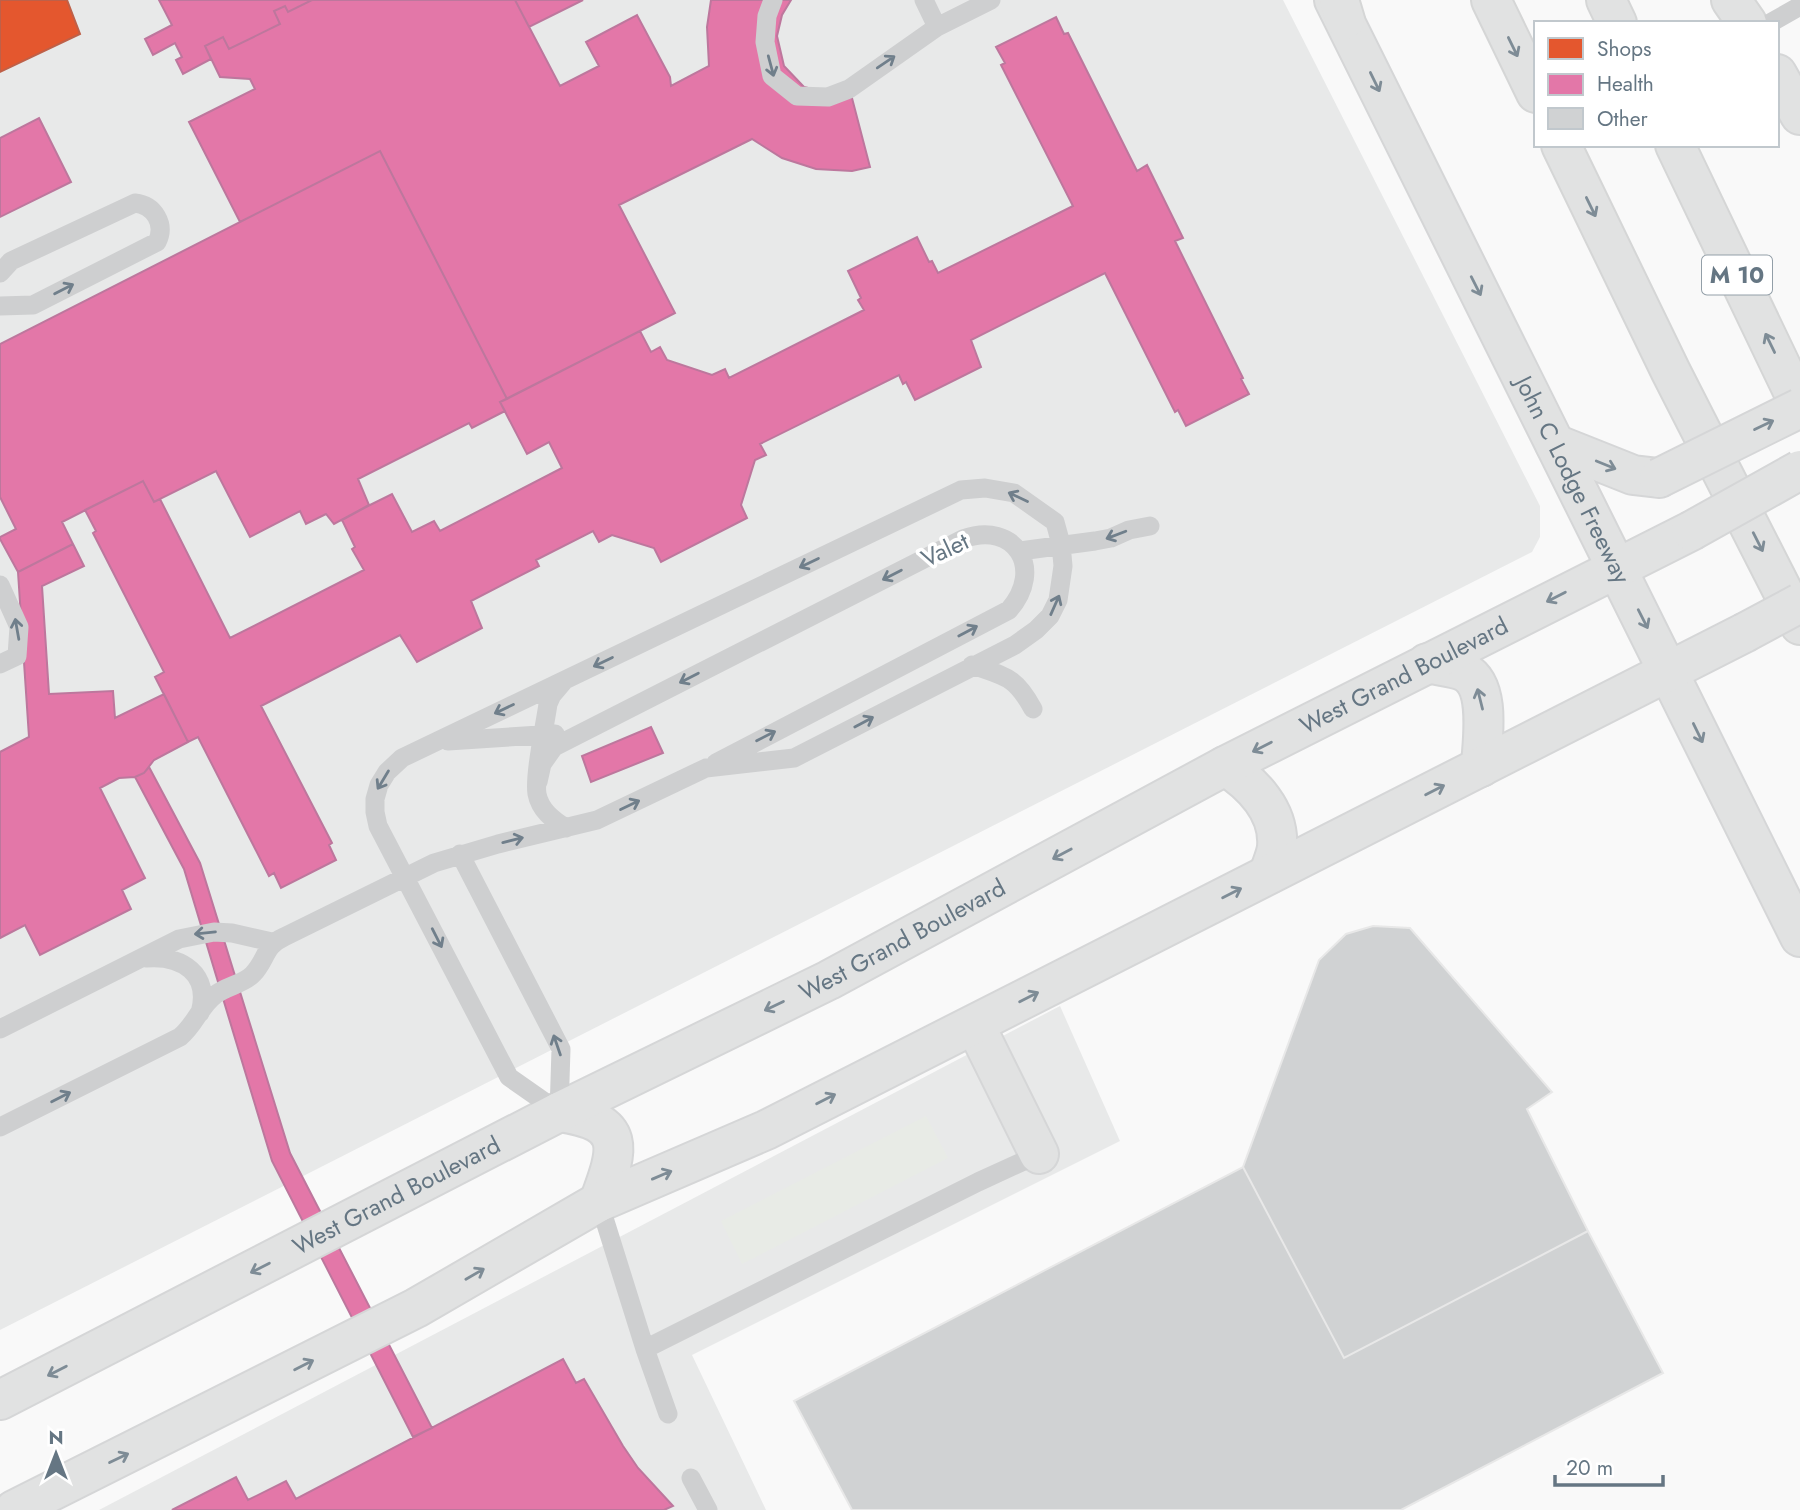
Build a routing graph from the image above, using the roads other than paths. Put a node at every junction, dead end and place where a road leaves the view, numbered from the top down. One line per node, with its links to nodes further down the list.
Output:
1 (773, 0): 14 (lane, one-way to 14)
2 (924, 0): 14 (lane)
3 (991, 0): 14 (lane)
4 (1491, 0): 16 (main road, one-way to 16)
5 (1606, 0): 10 (main road)
6 (1731, 0): 11 (main road)
7 (1738, 0): 12 (main road)
8 (1800, 6): 13 (lane)
9 (1339, 7): 23 (main road, John C Lodge Freeway, one-way to 23)
10 (1616, 21)
11 (1746, 21)
12 (1746, 21)
13 (1774, 21)
14 (937, 27)
15 (1779, 77): 17 (main road)
16 (1534, 89)
17 (1800, 114)
18 (1562, 147): 32 (main road, one-way to 32)
19 (1676, 147): 22 (main road, M 10, one-way to 19)
20 (0, 273): 21 (lane, one-way to 20)
21 (0, 306)
22 (1800, 407): 23 (main road, one-way to 22, bridge)
23 (1555, 444): 28 (main road, John C Lodge Freeway)
24 (1800, 470): 28 (main road, West Grand Boulevard, bridge)
25 (1150, 526): 26 (lane, one-way to 26)
26 (1061, 544): 27 (lane); 35 (lane, one-way to 26); 37 (lane, one-way to 37)
27 (1020, 551): 39 (lane, Valet, one-way to 39); 44 (lane, one-way to 27)
28 (1616, 566): 33 (main road, West Grand Boulevard, one-way to 33); 36 (main road, John C Lodge Freeway, one-way to 36)
29 (0, 588): 30 (lane); 34 (lane, one-way to 29)
30 (0, 602)
31 (1800, 603): 36 (main road, bridge)
32 (1800, 625)
33 (1427, 663): 42 (main road, West Grand Boulevard, one-way to 42); 43 (main road, one-way to 33)
34 (0, 664)
35 (972, 665): 38 (lane); 44 (lane, one-way to 35)
36 (1669, 671): 43 (main road); 50 (main road, John C Lodge Freeway, one-way to 50)
37 (566, 680): 40 (lane); 41 (lane, one-way to 41)
38 (1033, 709)
39 (584, 732): 40 (lane); 45 (lane, Valet)
40 (544, 735): 41 (lane); 45 (lane)
41 (437, 741): 49 (lane, one-way to 49)
42 (1225, 766): 48 (main road); 56 (main road, West Grand Boulevard, one-way to 56)
43 (1480, 767): 48 (main road, one-way to 43)
44 (706, 768): 46 (lane, one-way to 44)
45 (538, 782): 46 (lane)
46 (566, 828): 47 (lane, one-way to 46)
47 (460, 854): 49 (lane); 56 (lane, one-way to 47)
48 (1269, 874): 54 (main road, one-way to 48)
49 (406, 877): 51 (lane); 56 (lane, one-way to 56)
50 (1800, 937)
51 (272, 942): 52 (lane, one-way to 52); 53 (lane)
52 (139, 958): 53 (lane); 55 (lane)
53 (199, 1014): 57 (lane, one-way to 53)
54 (975, 1025): 58 (main road); 59 (main road, one-way to 54)
55 (0, 1029)
56 (559, 1112): 59 (main road); 61 (main road, West Grand Boulevard, one-way to 61)
57 (0, 1127)
58 (1039, 1154): 60 (lane)
59 (599, 1202): 60 (lane); 64 (main road, one-way to 59)
60 (645, 1349): 62 (lane)
61 (0, 1400)
62 (668, 1414)
63 (691, 1478): 65 (lane)
64 (14, 1510)
65 (708, 1510)

